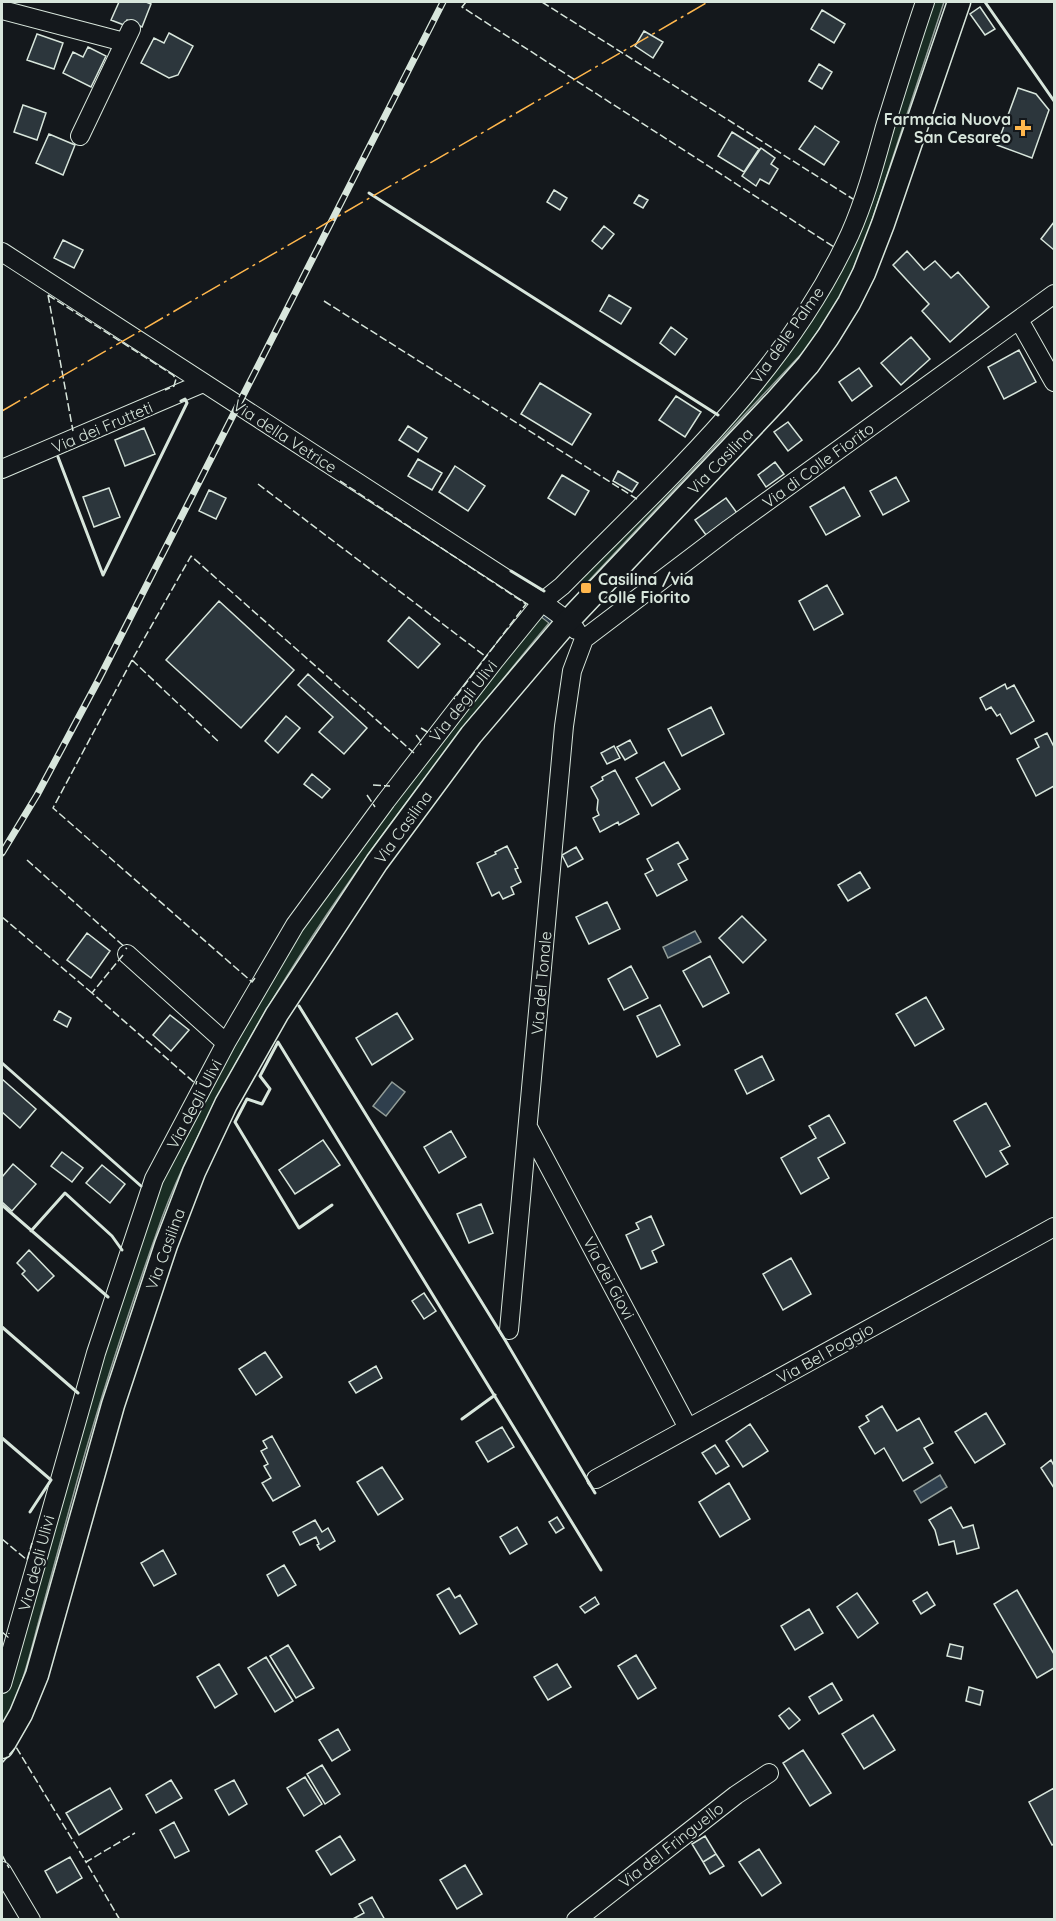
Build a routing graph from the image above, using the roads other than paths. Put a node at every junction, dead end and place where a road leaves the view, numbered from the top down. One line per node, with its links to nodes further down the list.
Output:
1 (926, 2): 11 (street, Via delle Palme)
2 (959, 2): 12 (main road, Via Casilina)
3 (2, 10): 4 (street)
4 (80, 136)
5 (2, 252): 9 (street, Via della Vetrice)
6 (1054, 294): 7 (street, Via di Colle Fiorito)
7 (1019, 320): 8 (street); 13 (street, Via di Colle Fiorito)
8 (1054, 382)
9 (203, 383): 10 (street, Via dei Frutteti); 11 (street, Via della Vetrice)
10 (2, 469)
11 (542, 602): 12 (street, Via della Vetrice); 15 (street, Via degli Ulivi)
12 (568, 621): 13 (street, Via della Vetrice); 22 (main road, Via Casilina)
13 (584, 639): 16 (street, Via del Tonale)
14 (127, 954): 15 (street)
15 (226, 1043): 21 (street, Via degli Ulivi)
16 (529, 1129): 18 (street, Via del Tonale); 19 (street, Via dei Giovi)
17 (1054, 1227): 19 (street, Via Bel Poggio)
18 (509, 1330)
19 (688, 1428): 20 (street, Via Bel Poggio)
20 (596, 1479)
21 (2, 1684)
22 (2, 1747)
23 (769, 1773): 26 (street, Via del Fringuello)
24 (2, 1871): 25 (street)
25 (31, 1920)
26 (576, 1920)

